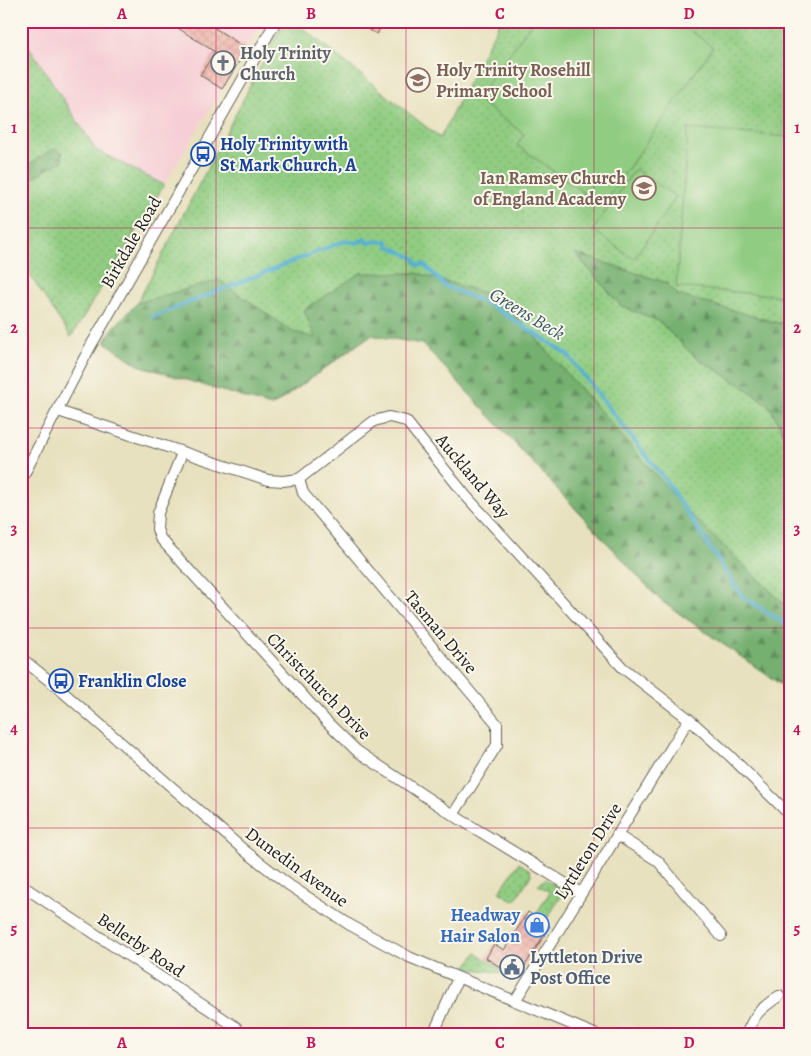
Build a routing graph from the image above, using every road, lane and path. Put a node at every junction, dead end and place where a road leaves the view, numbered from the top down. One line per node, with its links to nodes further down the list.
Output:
1 (275, 22): 2 (street, Birkdale Road)
2 (58, 411): 3 (street); 5 (street, Birkdale Road)
3 (182, 453): 4 (street); 8 (street, Christchurch Drive)
4 (299, 479): 7 (street, Auckland Way); 8 (street, Tasman Drive)
5 (21, 480)
6 (21, 658): 14 (street, Dunedin Avenue)
7 (689, 719): 9 (street, Auckland Way); 10 (street, Lyttleton Drive)
8 (453, 815): 12 (street, Christchurch Drive)
9 (790, 815)
10 (616, 835): 12 (street, Lyttleton Drive); 13 (street)
11 (21, 885): 17 (street, Bellerby Road)
12 (581, 893): 16 (street, Lyttleton Drive)
13 (721, 936)
14 (458, 978): 16 (street, Dunedin Avenue); 18 (street)
15 (779, 996): 20 (street)
16 (514, 1001): 19 (street, Dunedin Avenue)
17 (241, 1035)
18 (433, 1035)
19 (597, 1035)
20 (746, 1035)

